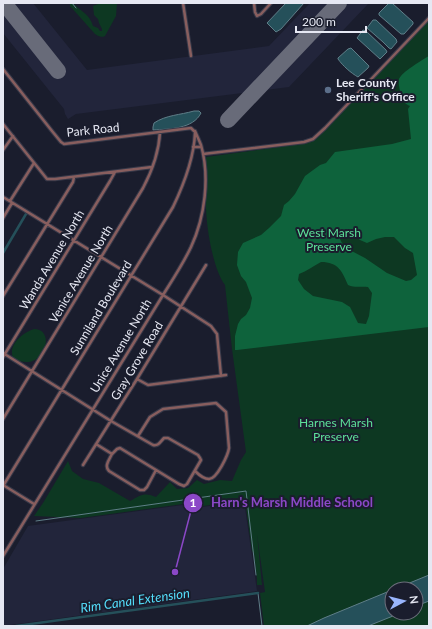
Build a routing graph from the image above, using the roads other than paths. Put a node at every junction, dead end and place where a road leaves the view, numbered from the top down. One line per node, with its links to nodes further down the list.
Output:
1 (184, 3): 5 (street)
2 (254, 3): 3 (street)
3 (272, 3)
4 (429, 18): 14 (street)
5 (191, 56)
6 (3, 69): 9 (street, Park Road)
7 (3, 124): 10 (street)
8 (195, 131): 9 (street, Park Road); 11 (street, Sunniland Boulevard); 12 (street, Unice Avenue North)
9 (160, 132): 16 (street, Venice Avenue North)
10 (13, 136): 13 (street); 15 (street)
11 (193, 147): 12 (street); 26 (street, Sunniland Boulevard)
12 (201, 147): 14 (street, Unice Avenue North)
13 (3, 150)
14 (203, 154): 27 (street, Unice Avenue North)
15 (34, 163): 18 (street); 20 (street)
16 (152, 167): 17 (street); 24 (street, Venice Avenue North)
17 (115, 172): 18 (street); 23 (street, Wanda Avenue North)
18 (74, 177): 22 (street)
19 (3, 197): 20 (street)
20 (11, 202): 21 (street); 22 (street)
21 (3, 218)
22 (47, 224): 23 (street); 28 (street)
23 (74, 240): 24 (street); 30 (street, Wanda Avenue North)
24 (101, 257): 26 (street); 31 (street, Venice Avenue North)
25 (206, 265): 29 (street, Gray Grove Road)
26 (131, 276): 27 (street); 35 (street, Sunniland Boulevard)
27 (163, 295): 29 (street); 36 (street, Unice Avenue North)
28 (3, 296)
29 (181, 306): 33 (street); 34 (street, Gray Grove Road)
30 (4, 355): 31 (street)
31 (32, 371): 35 (street); 37 (street, Venice Avenue North)
32 (226, 375): 33 (street)
33 (221, 376): 34 (street)
34 (137, 379): 38 (street, Gray Grove Road)
35 (61, 390): 36 (street); 45 (street, Sunniland Boulevard)
36 (94, 409): 38 (street); 46 (street, Unice Avenue North)
37 (3, 419)
38 (111, 421): 39 (street); 40 (street, Gray Grove Road)
39 (138, 436): 44 (street); 44 (street)
40 (96, 444): 41 (street); 42 (street, Gray Grove Road)
41 (112, 454): 43 (street); 43 (street)
42 (83, 466)
43 (156, 470): 44 (street)
44 (195, 471)
45 (3, 485): 46 (street)
46 (34, 504): 47 (street, Unice Avenue North)
47 (3, 556)

